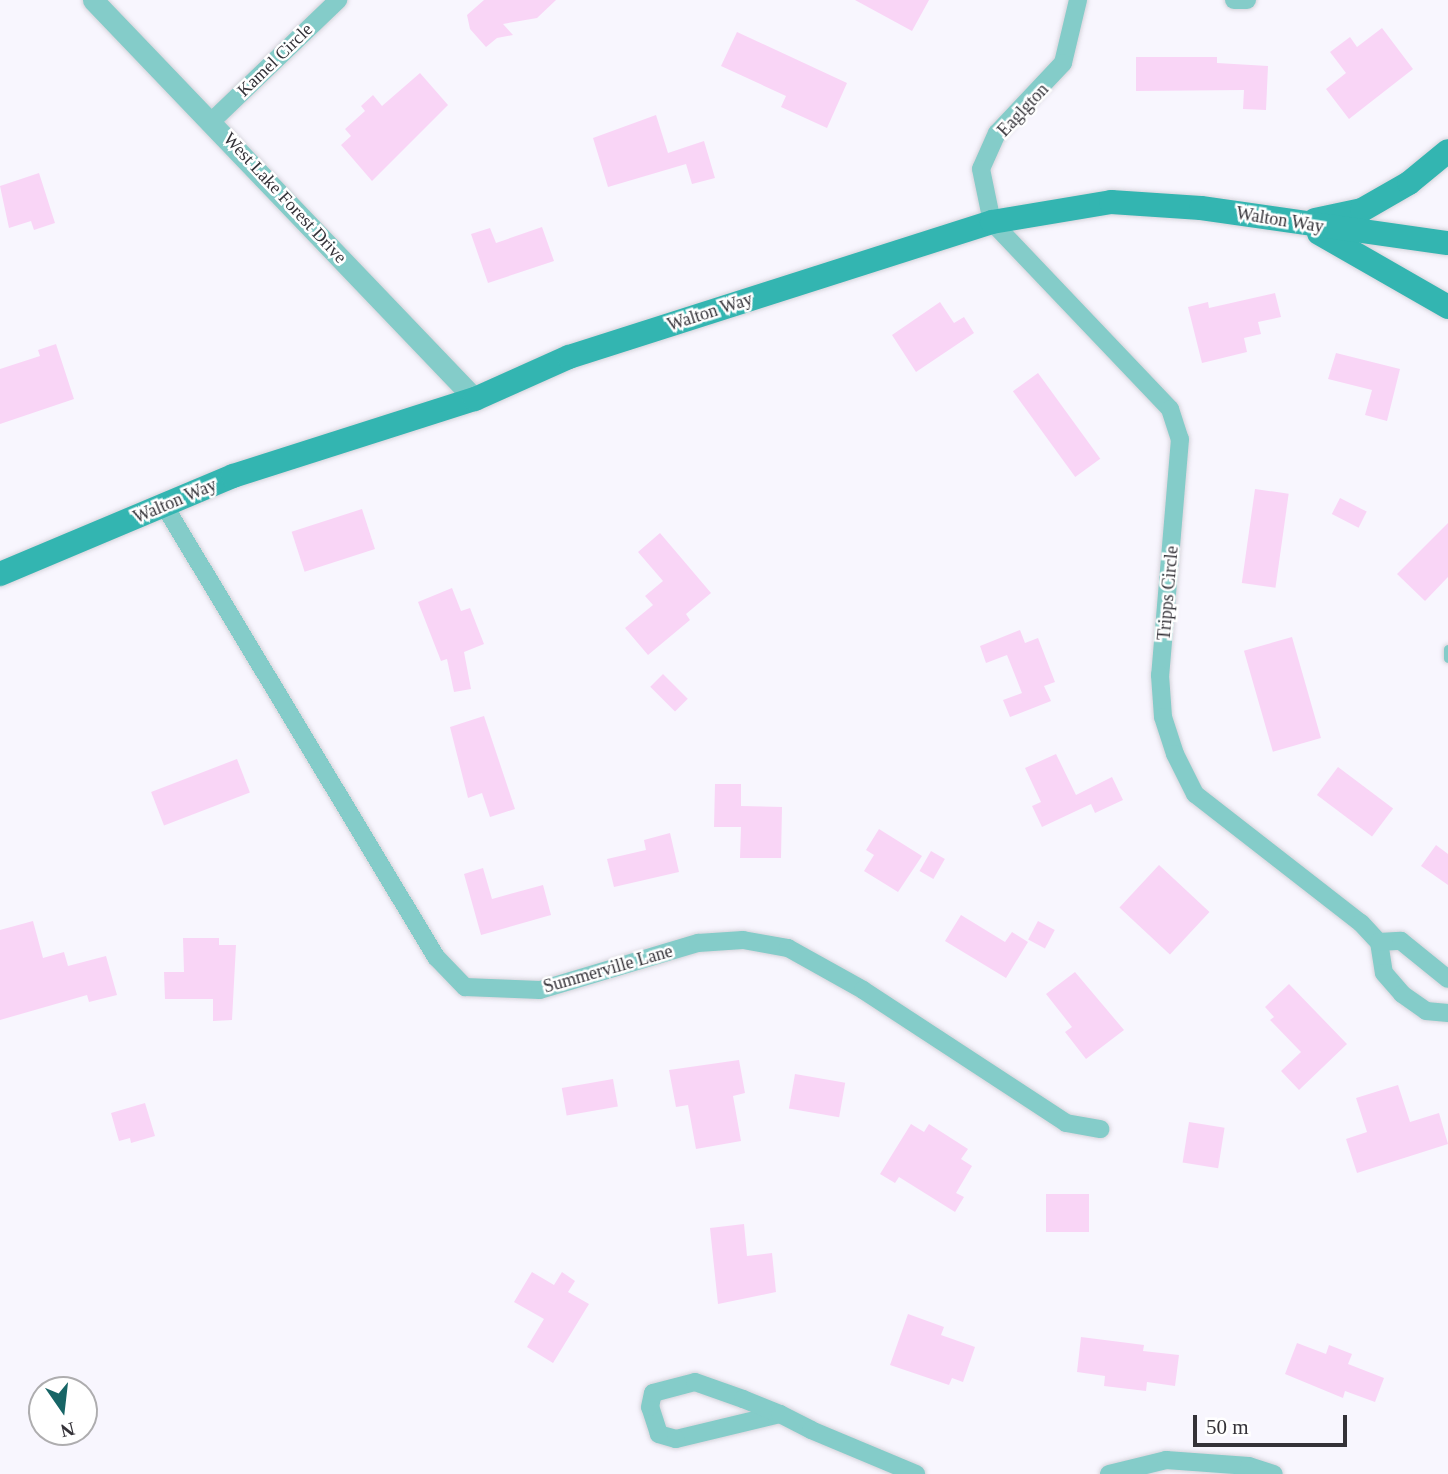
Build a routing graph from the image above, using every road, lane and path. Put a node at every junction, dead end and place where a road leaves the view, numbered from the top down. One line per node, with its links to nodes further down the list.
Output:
1 (93, 0): 6 (street, West Lake Forest Drive)
2 (338, 0): 6 (street, Kamel Circle)
3 (1078, 0): 8 (street, Eaglgton)
4 (1234, 0): 5 (street)
5 (1247, 0)
6 (212, 121): 12 (street, West Lake Forest Drive)
7 (1448, 151): 9 (main road)
8 (992, 222): 9 (main road, Walton Way); 12 (main road, Walton Way); 17 (street, Tripps Circle)
9 (1300, 223): 10 (main road, Walton Way); 11 (main road)
10 (1448, 243)
11 (1448, 307)
12 (475, 399): 13 (main road, Walton Way)
13 (164, 505): 14 (main road, Walton Way); 20 (street, Summerville Lane)
14 (0, 575)
15 (1448, 649): 16 (lane)
16 (1448, 658)
17 (1379, 942): 18 (street); 19 (street)
18 (1448, 979)
19 (1448, 1013)
20 (1100, 1129)
21 (780, 1415): 21 (street); 22 (street)
22 (916, 1474)
23 (1110, 1474): 24 (street)
24 (1274, 1474)

